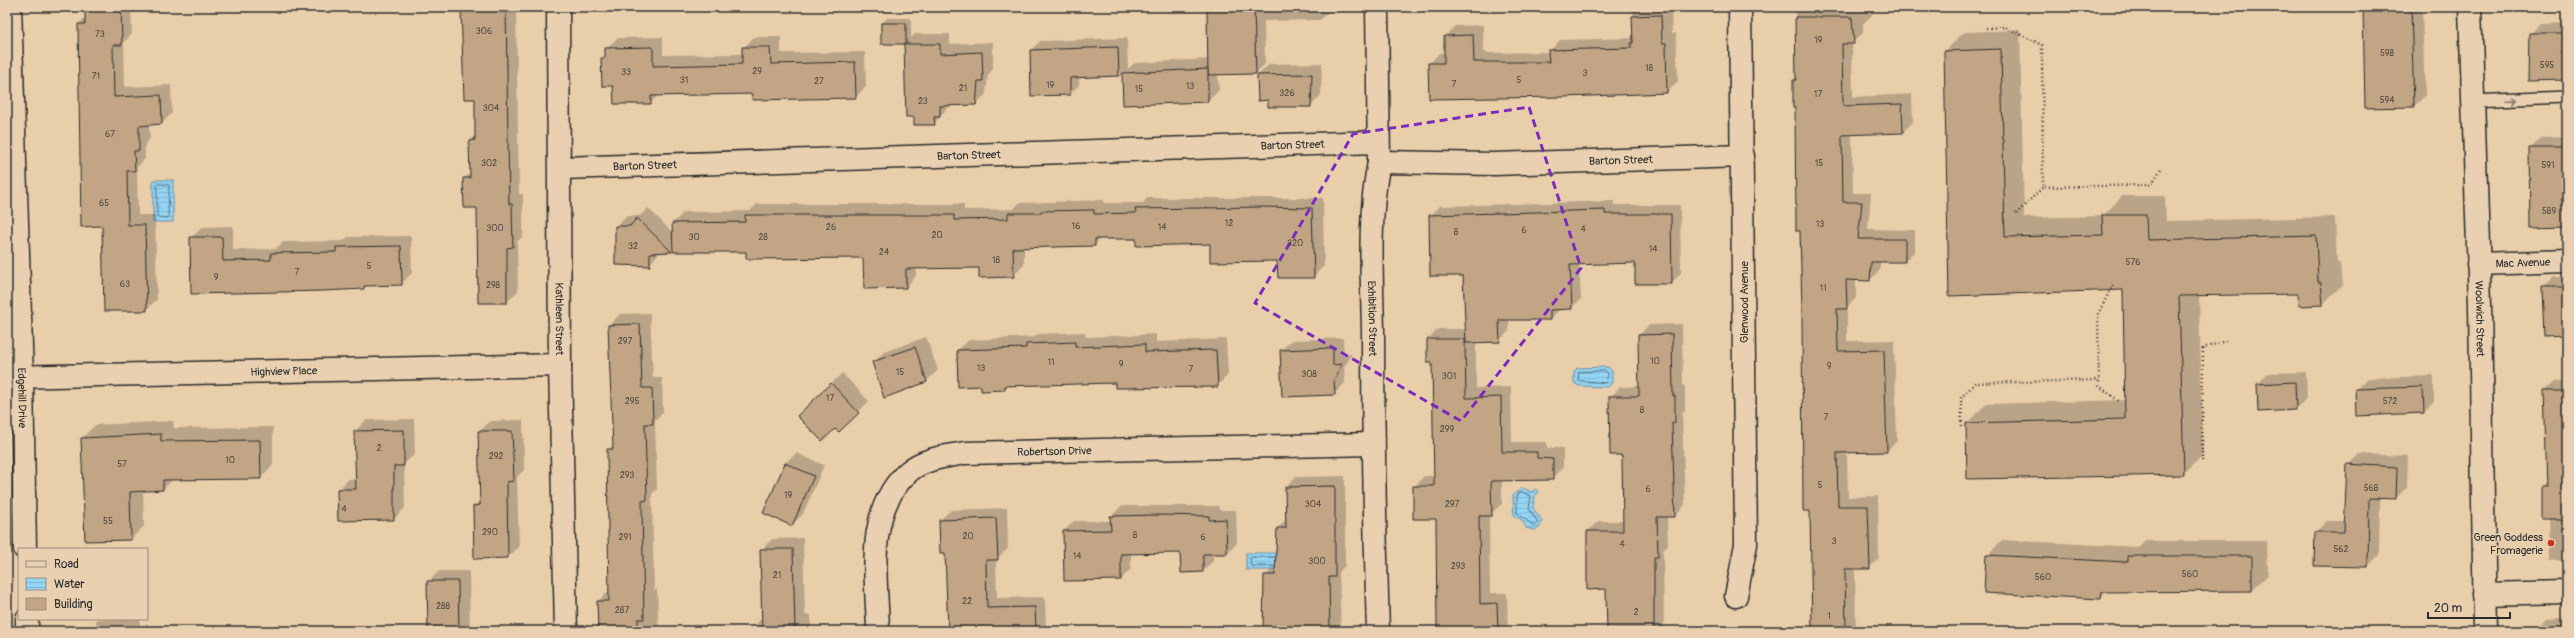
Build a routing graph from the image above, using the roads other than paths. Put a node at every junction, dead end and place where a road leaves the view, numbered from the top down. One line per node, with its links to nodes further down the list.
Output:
1 (10, 7): 14 (street, Edgehill Drive)
2 (558, 7): 10 (street, Kathleen Street)
3 (1377, 7): 8 (street, Exhibition Street)
4 (1740, 7): 9 (street, Glenwood Avenue)
5 (2470, 7): 7 (street, Woolwich Street)
6 (2567, 97): 7 (lane, one-way to 6)
7 (2473, 101): 12 (street, Woolwich Street)
8 (1378, 152): 9 (street, Barton Street); 10 (street, Barton Street); 15 (street, Exhibition Street)
9 (1743, 156): 19 (street, Glenwood Avenue)
10 (561, 168): 13 (street, Kathleen Street)
11 (2567, 261): 12 (street, Mac Avenue)
12 (2478, 264): 18 (street, Woolwich Street)
13 (560, 365): 14 (street, Highview Place); 22 (street, Kathleen Street)
14 (15, 377): 16 (street, Edgehill Drive)
15 (1373, 444): 23 (street, Robertson Drive); 24 (street, Exhibition Street)
16 (25, 548)
17 (2567, 592): 18 (street)
18 (2484, 594): 25 (street, Woolwich Street)
19 (1736, 596)
20 (27, 620): 21 (street)
21 (27, 631)
22 (566, 631)
23 (878, 631)
24 (1378, 631)
25 (2485, 631)

